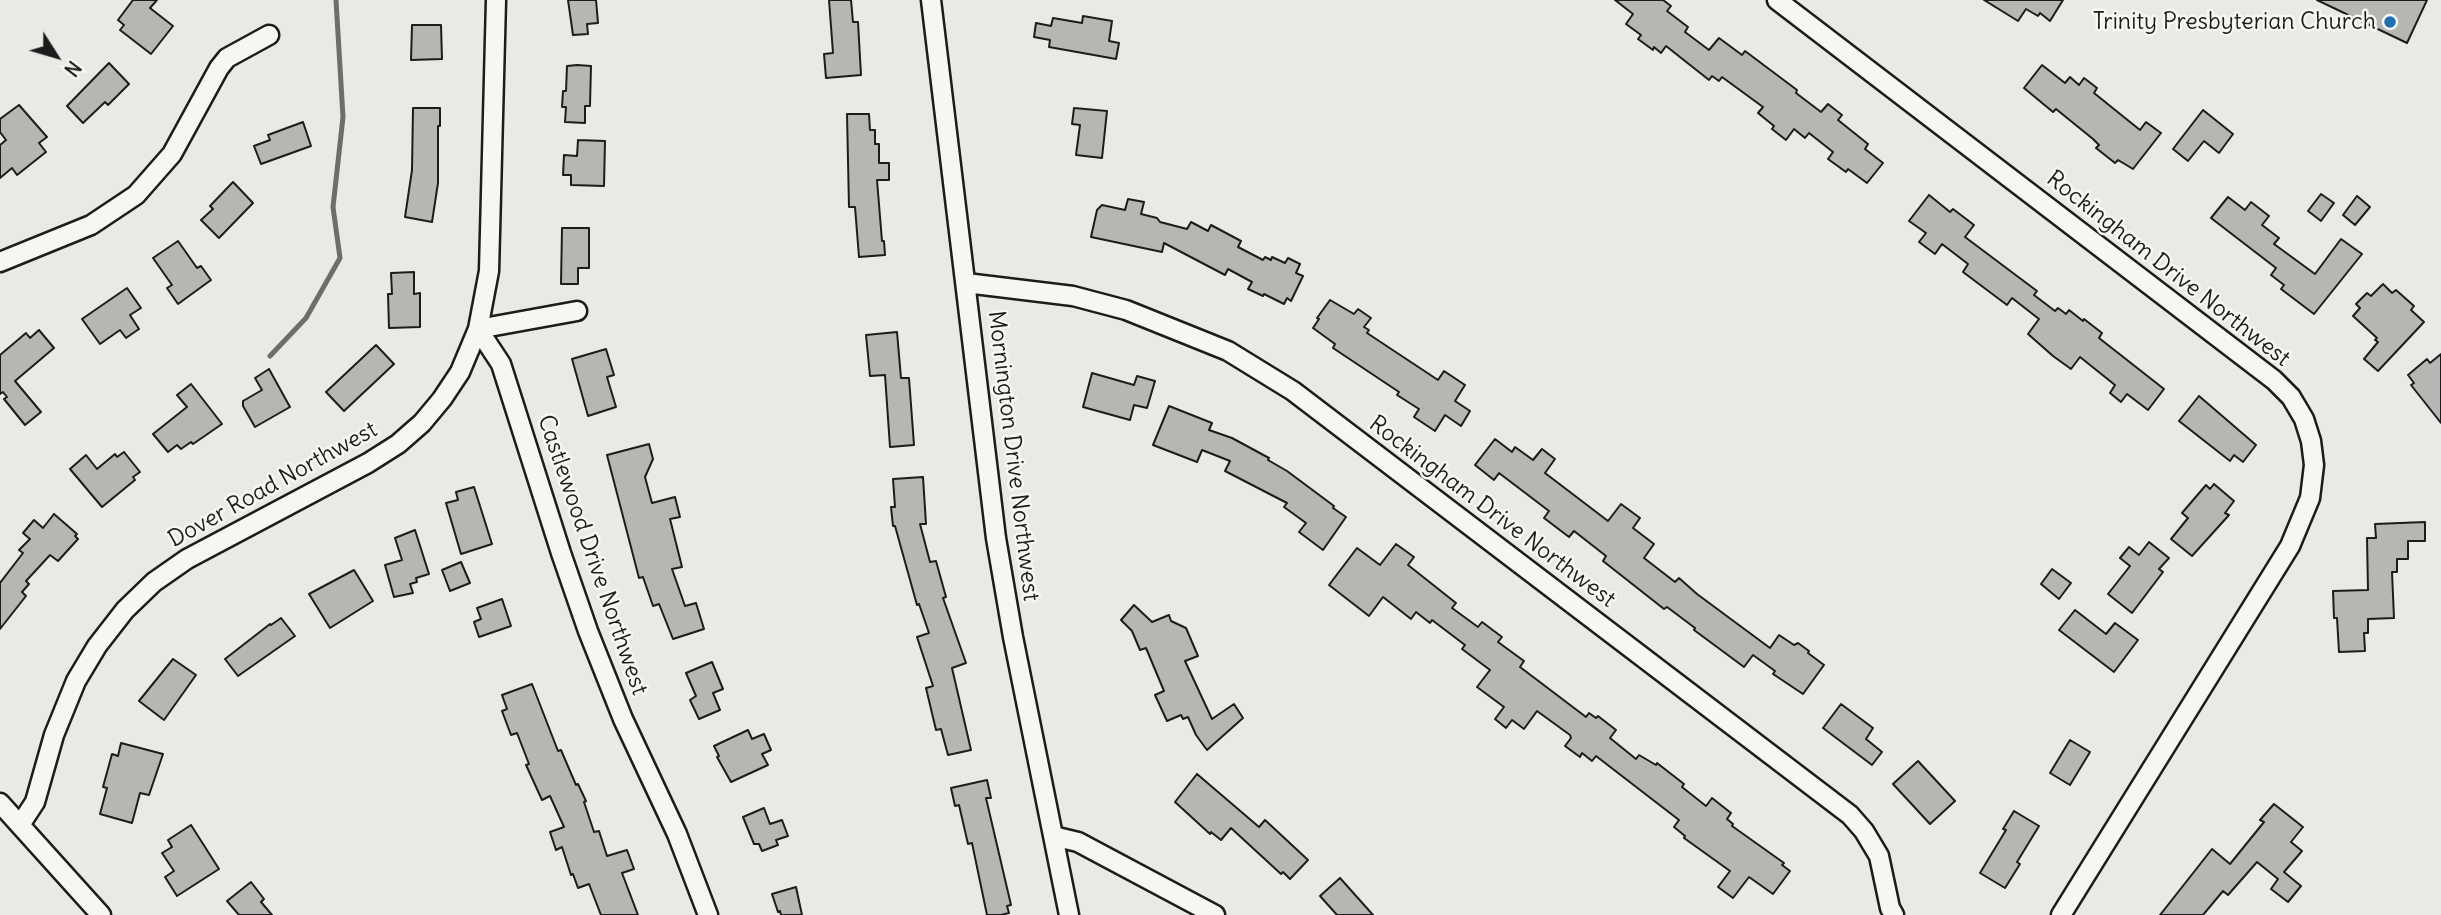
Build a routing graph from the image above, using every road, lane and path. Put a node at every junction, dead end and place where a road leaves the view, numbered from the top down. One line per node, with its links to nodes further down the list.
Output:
1 (496, 0): 8 (street, Dover Road Northwest)
2 (931, 0): 6 (street, Mornington Drive Northwest)
3 (1777, 0): 17 (street, Rockingham Drive Northwest)
4 (269, 35): 5 (street)
5 (0, 262)
6 (966, 283): 11 (street, Mornington Drive Northwest); 16 (street, Rockingham Drive Northwest)
7 (577, 311): 8 (street)
8 (478, 329): 10 (street, Dover Road Northwest); 13 (street, Castlewood Drive Northwest)
9 (0, 803): 10 (street)
10 (20, 825): 12 (street)
11 (1053, 836): 14 (street, Mornington Drive Northwest); 15 (street)
12 (101, 915)
13 (708, 915)
14 (1069, 915)
15 (1215, 915)
16 (1894, 915)
17 (2061, 915)

